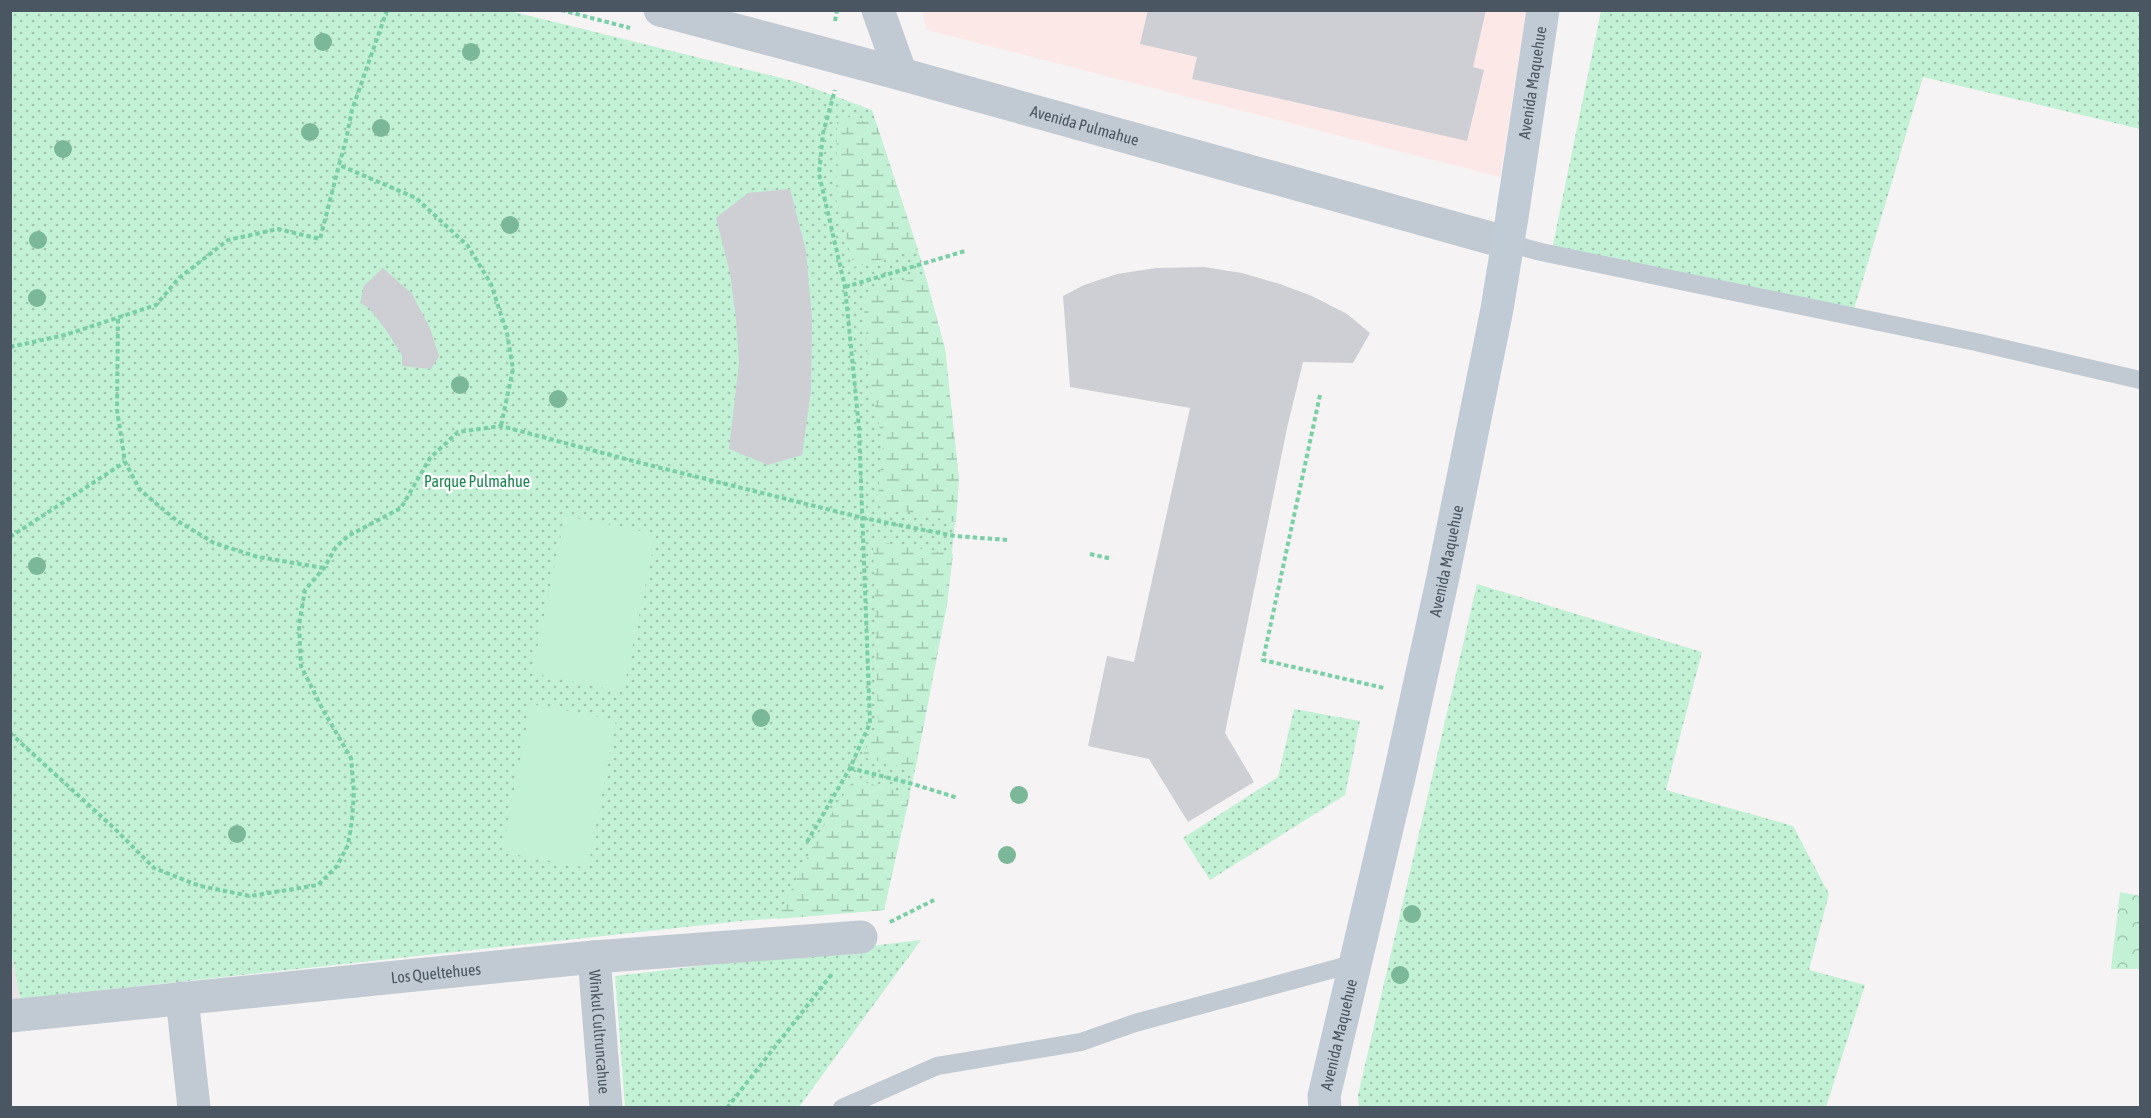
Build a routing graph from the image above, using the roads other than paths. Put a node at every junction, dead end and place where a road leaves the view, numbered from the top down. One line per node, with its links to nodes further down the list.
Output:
1 (660, 10): 4 (street, Avenida Pulmahue)
2 (878, 10): 4 (street)
3 (1543, 10): 5 (main road, Avenida Maquehue)
4 (902, 74): 5 (street, Avenida Pulmahue)
5 (1508, 243): 6 (lane); 9 (main road, Avenida Maquehue)
6 (2140, 380)
7 (861, 938): 8 (street, Los Queltehues)
8 (594, 957): 10 (street, Los Queltehues); 13 (street, Winkul Cultruncahue)
9 (1356, 963): 14 (lane); 15 (main road, Avenida Maquehue)
10 (182, 998): 11 (street, Los Queltehues); 12 (street)
11 (10, 1016)
12 (194, 1107)
13 (606, 1107)
14 (842, 1107)
15 (1325, 1107)

